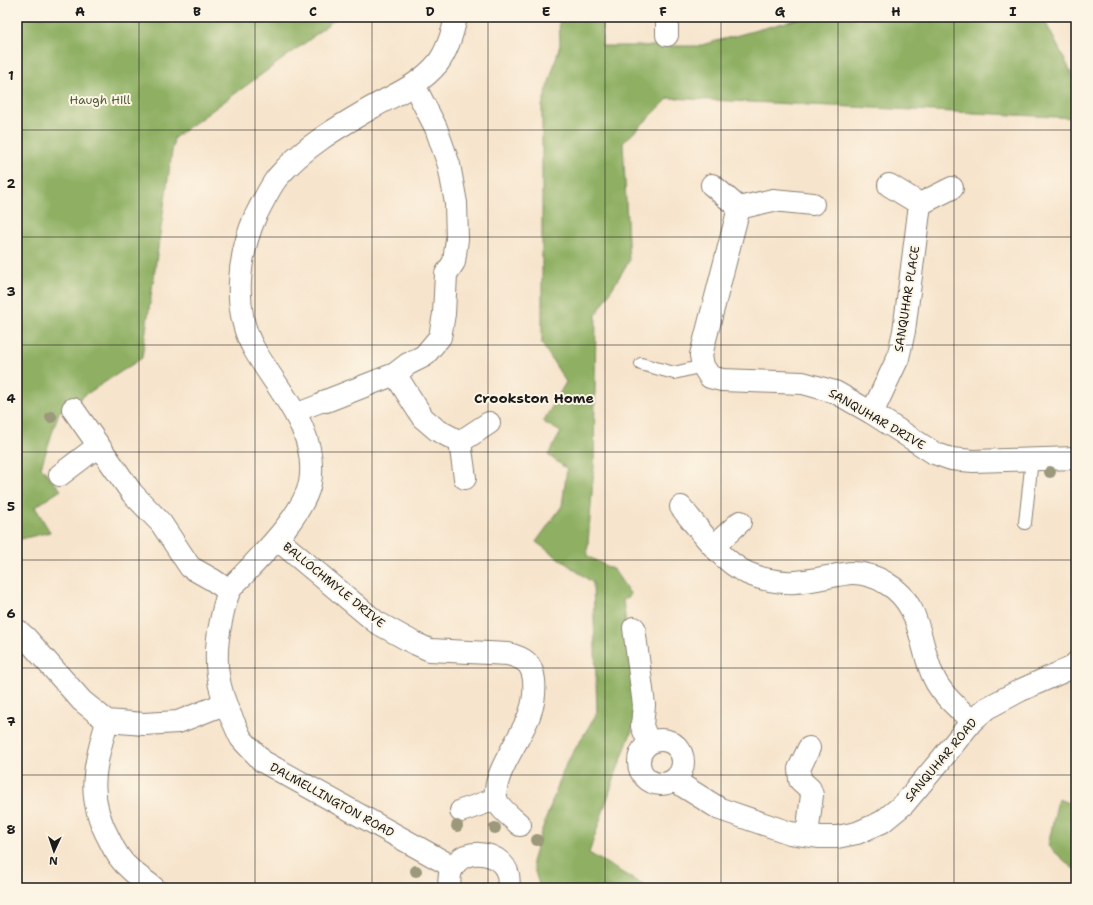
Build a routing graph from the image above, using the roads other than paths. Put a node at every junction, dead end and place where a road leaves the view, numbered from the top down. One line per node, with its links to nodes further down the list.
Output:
1 (456, 17): 2 (street, DALMELLINGTON ROAD)
2 (414, 85): 11 (street); 14 (street, DALMELLINGTON ROAD)
3 (712, 185): 8 (street)
4 (889, 185): 7 (street)
5 (952, 188): 7 (street)
6 (813, 204): 8 (street)
7 (920, 204): 15 (street, SANQUHAR PLACE)
8 (739, 208): 10 (street)
9 (641, 364): 10 (lane)
10 (703, 366): 15 (street, SANQUHAR DRIVE)
11 (395, 374): 12 (street); 17 (street)
12 (326, 401): 14 (street)
13 (73, 409): 18 (street)
14 (295, 413): 26 (street, DALMELLINGTON ROAD)
15 (872, 413): 20 (street, SANQUHAR DRIVE)
16 (489, 423): 17 (street)
17 (460, 442): 22 (street)
18 (98, 446): 21 (street); 28 (street)
19 (1076, 458): 20 (street, SANQUHAR DRIVE)
20 (1032, 459): 25 (lane)
21 (60, 475)
22 (464, 478)
23 (681, 507): 27 (street)
24 (740, 522): 27 (street)
25 (1025, 523)
26 (277, 539): 28 (street, DALMELLINGTON ROAD); 38 (street, BALLOCHMYLE DRIVE)
27 (714, 546): 34 (street)
28 (229, 591): 32 (street, DALMELLINGTON ROAD)
29 (634, 628): 35 (street)
30 (17, 630): 33 (street)
31 (1075, 667): 34 (street, SANQUHAR ROAD)
32 (224, 704): 33 (street); 42 (street, DALMELLINGTON ROAD)
33 (107, 720): 43 (street)
34 (972, 721): 41 (street, SANQUHAR ROAD)
35 (649, 743): 37 (street); 37 (street)
36 (809, 748): 41 (street)
37 (675, 781): 41 (street, SANQUHAR ROAD)
38 (496, 798): 39 (street); 40 (street)
39 (461, 811)
40 (520, 825)
41 (807, 835)
42 (451, 878): 44 (street, DALMELLINGTON ROAD)
43 (154, 888)
44 (508, 888)

